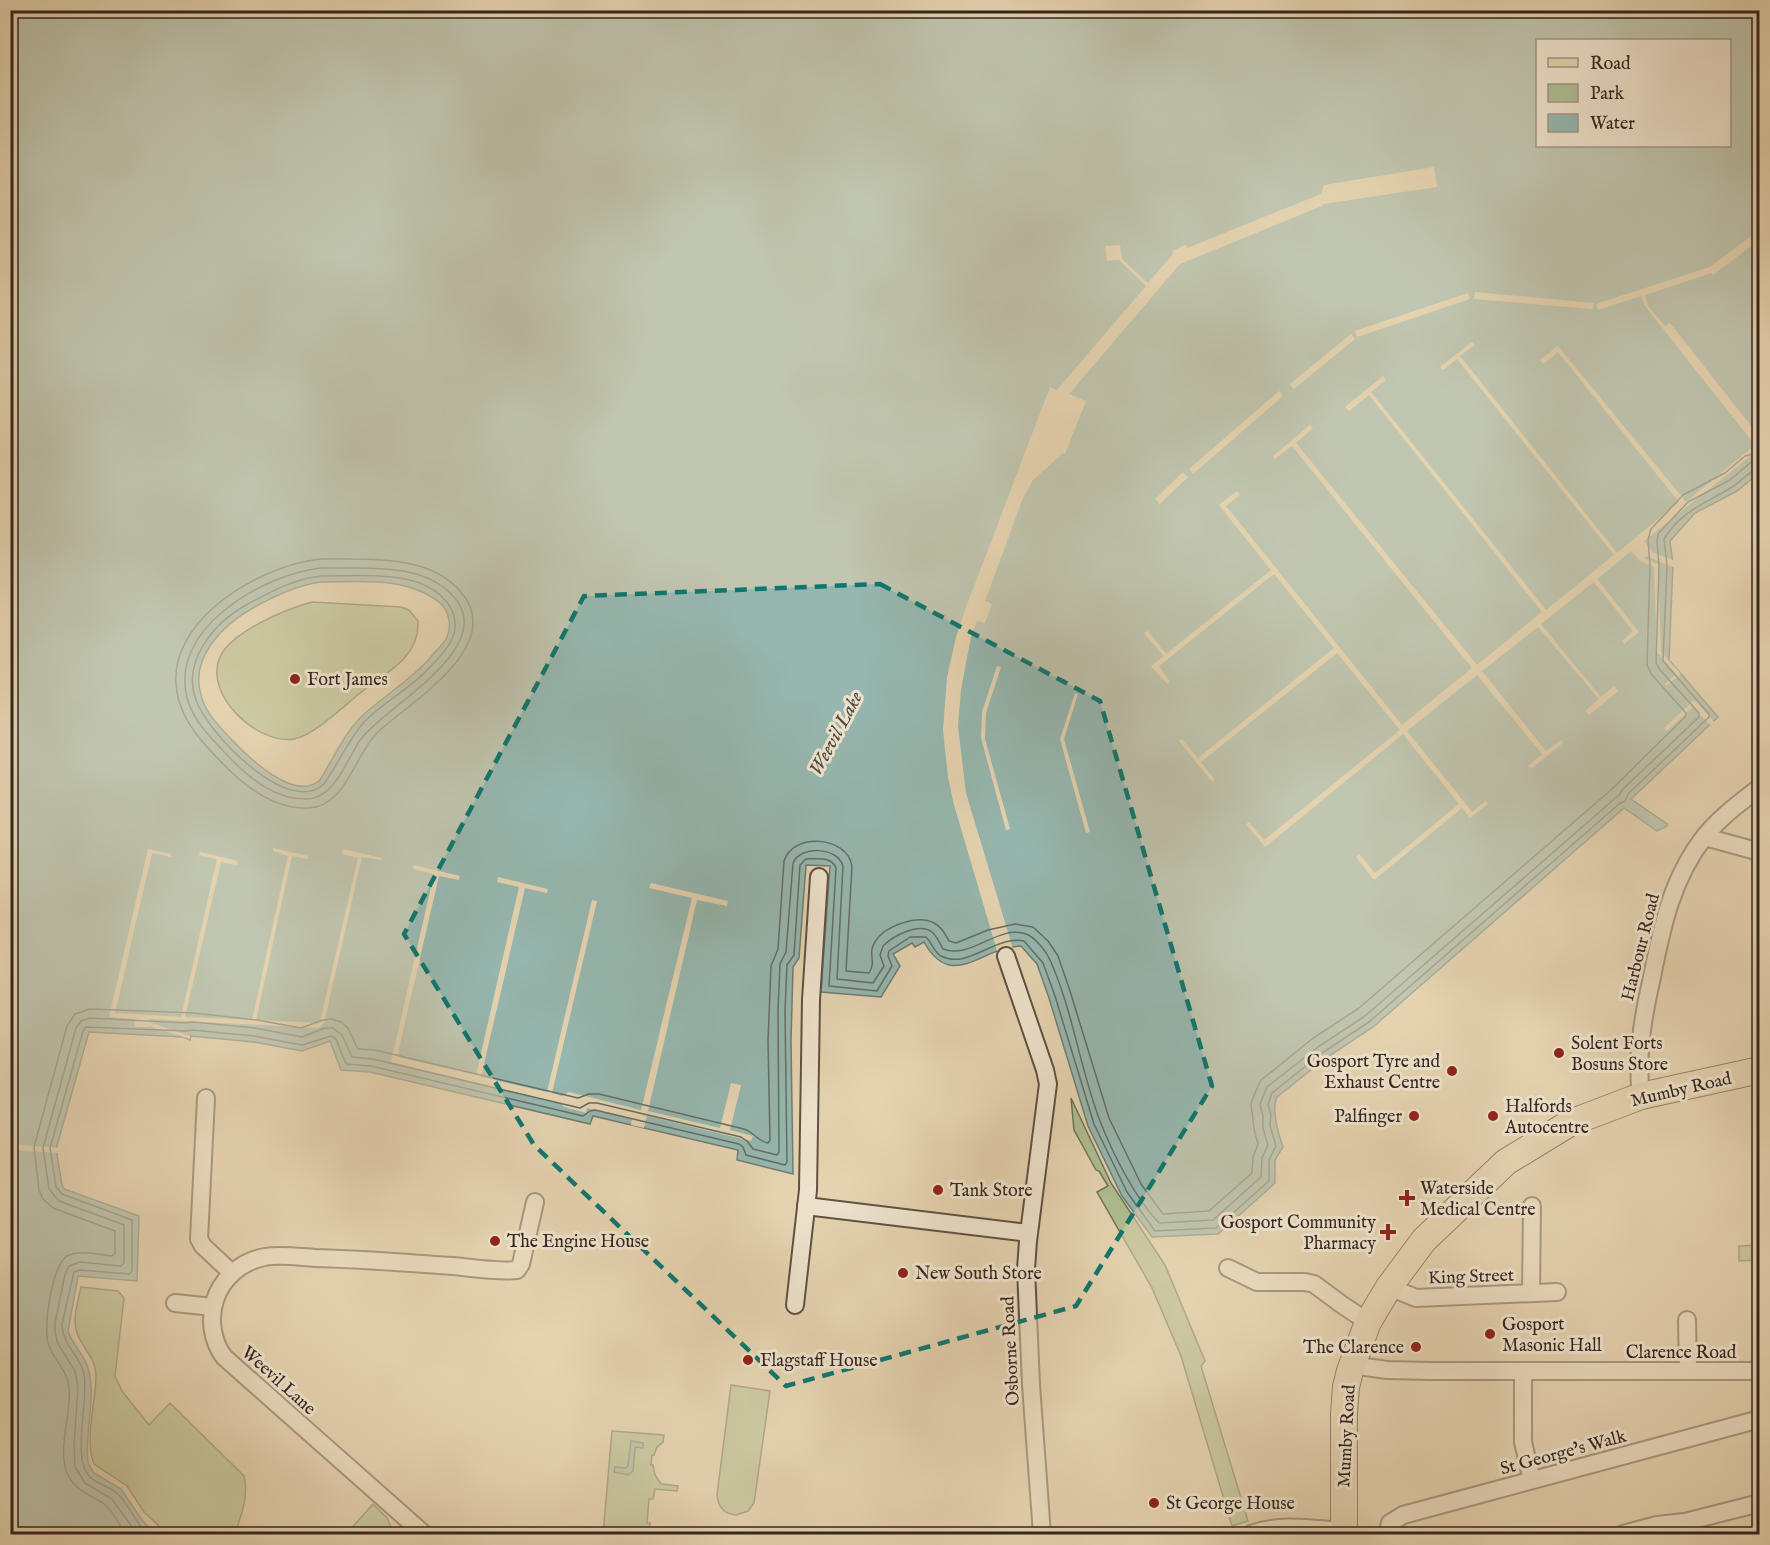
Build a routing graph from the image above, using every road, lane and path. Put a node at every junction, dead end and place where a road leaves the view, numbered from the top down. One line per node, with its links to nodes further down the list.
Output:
1 (1760, 787): 2 (street, Harbour Road)
2 (1705, 837): 3 (street); 7 (street, Harbour Road)
3 (1760, 852)
4 (819, 877): 10 (street)
5 (1006, 956): 12 (street, Osborne Road)
6 (1760, 1070): 7 (main road, Mumby Road)
7 (1641, 1096): 15 (main road, Mumby Road)
8 (206, 1098): 14 (street)
9 (535, 1202): 14 (street)
10 (806, 1206): 12 (street); 19 (street)
11 (1532, 1206): 17 (street)
12 (1029, 1233): 33 (street, Osborne Road)
13 (1228, 1268): 22 (street)
14 (232, 1273): 20 (street, Weevil Lane)
15 (1389, 1287): 17 (street, King Street); 22 (main road, Mumby Road)
16 (1557, 1292): 17 (street, King Street)
17 (1531, 1293)
18 (175, 1303): 20 (street)
19 (795, 1305)
20 (213, 1307): 32 (street, Weevil Lane)
21 (1687, 1320): 25 (street)
22 (1368, 1322): 23 (main road, Mumby Road)
23 (1352, 1365): 24 (street, Clarence Road); 31 (main road, Mumby Road)
24 (1523, 1371): 25 (street, Clarence Road); 28 (street)
25 (1688, 1371): 26 (street, Clarence Road)
26 (1760, 1371)
27 (1760, 1419): 28 (street, St George's Walk)
28 (1532, 1480): 35 (street, St George's Walk)
29 (1760, 1503): 30 (street)
30 (1687, 1528): 36 (street)
31 (1343, 1533): 34 (street)
32 (424, 1534)
33 (1042, 1534)
34 (1251, 1534)
35 (1387, 1534)
36 (1623, 1534)

